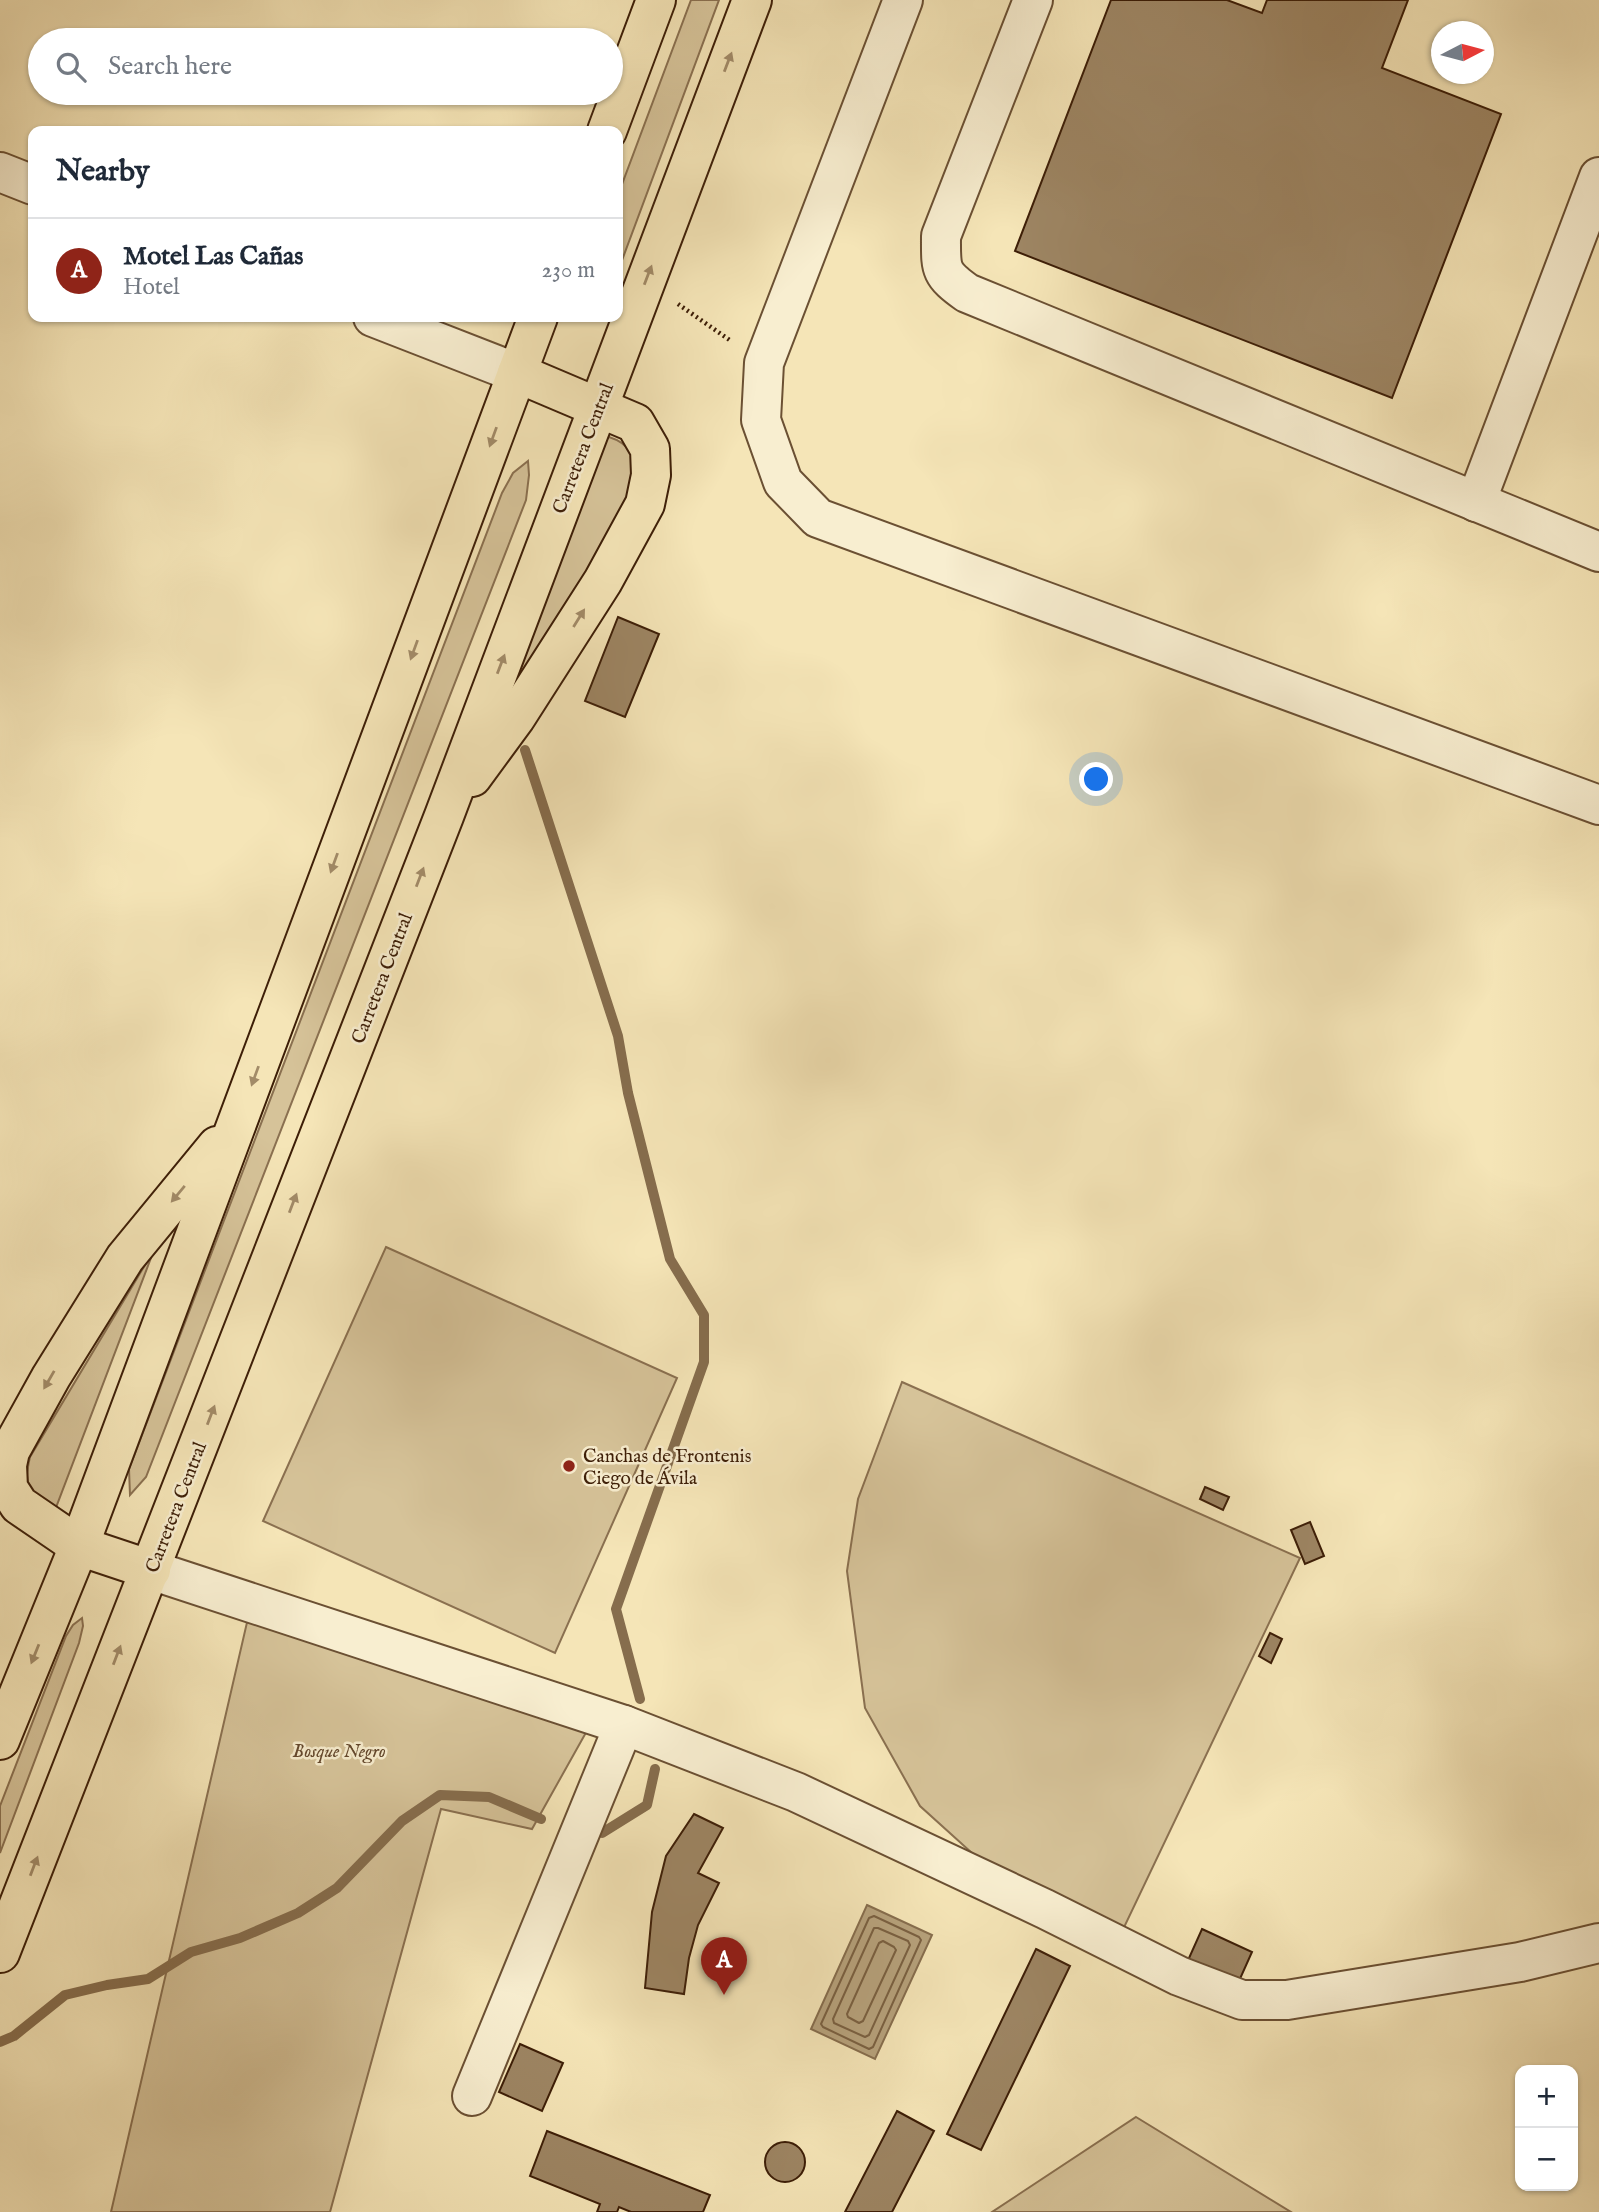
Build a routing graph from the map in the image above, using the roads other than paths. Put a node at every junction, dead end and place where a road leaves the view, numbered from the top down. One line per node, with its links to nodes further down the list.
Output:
1 (656, 0): 5 (highway)
2 (752, 0): 14 (highway, Carretera Central, one-way to 2)
3 (903, 0): 17 (street)
4 (1033, 0): 15 (street)
5 (623, 88)
6 (617, 105): 7 (highway)
7 (609, 126)
8 (0, 172): 10 (street)
9 (1599, 177): 15 (street)
10 (28, 183)
11 (386, 322): 13 (street)
12 (536, 322): 13 (highway)
13 (517, 373): 14 (highway); 19 (highway, one-way to 19)
14 (598, 408): 18 (highway, Carretera Central, one-way to 14); 18 (highway, one-way to 14)
15 (1476, 502): 16 (street)
16 (1599, 552)
17 (1599, 805)
18 (444, 816): 21 (highway, Carretera Central, one-way to 18)
19 (237, 1122): 20 (highway); 20 (highway, one-way to 20)
20 (79, 1546): 21 (highway); 23 (highway, one-way to 23)
21 (150, 1570): 22 (street); 25 (highway, Carretera Central, one-way to 21)
22 (624, 1725): 24 (street); 26 (street)
23 (0, 1740)
24 (1599, 1943)
25 (0, 1953)
26 (472, 2096)

